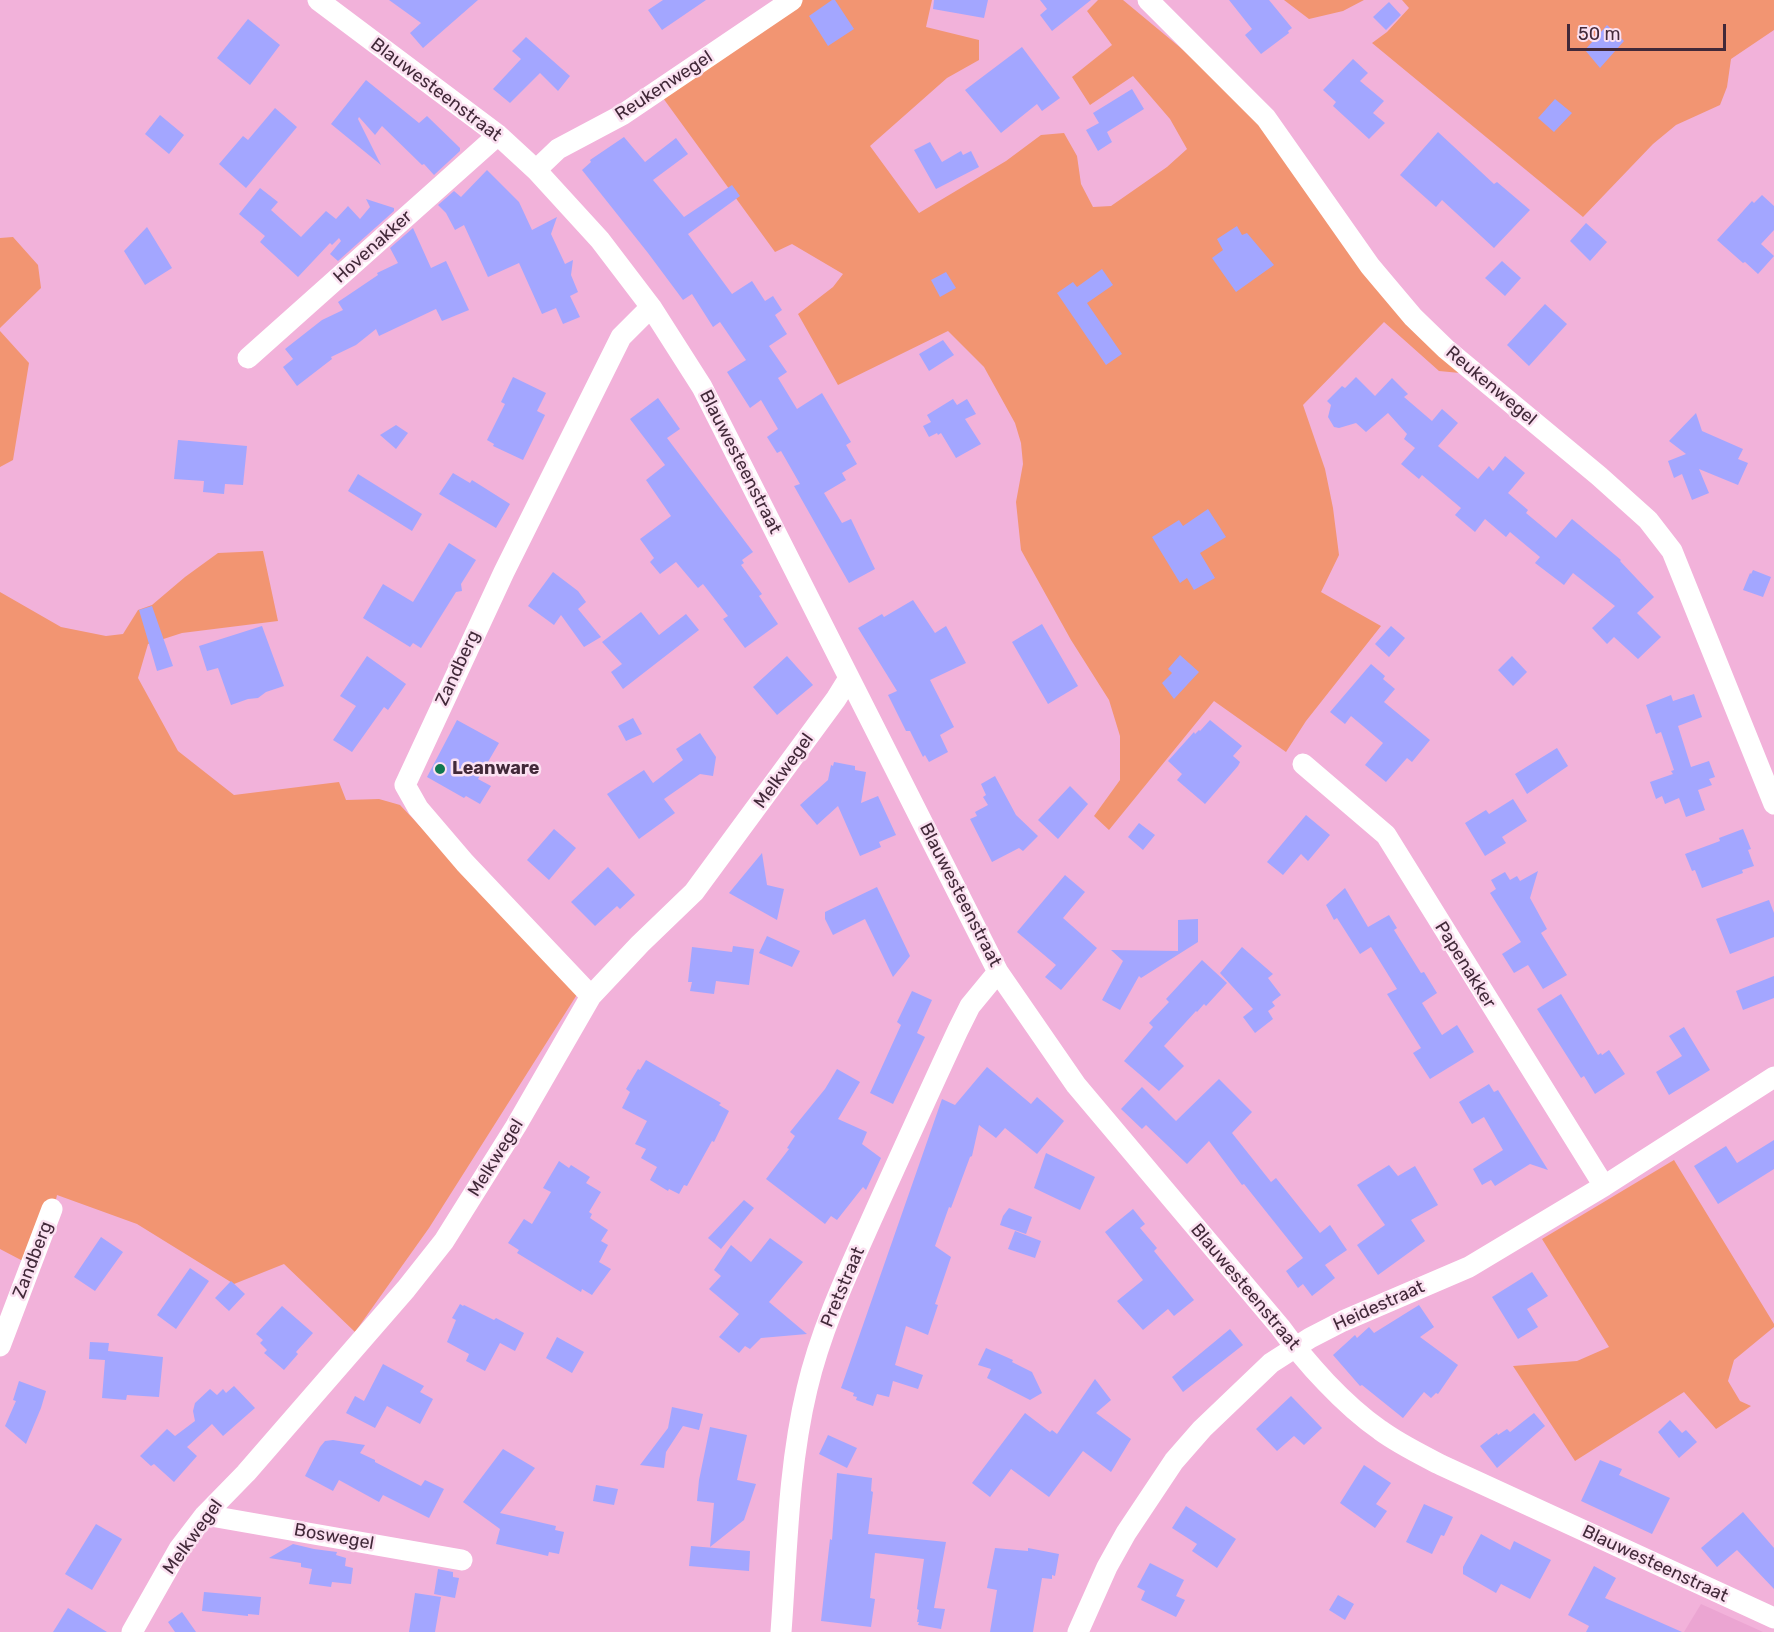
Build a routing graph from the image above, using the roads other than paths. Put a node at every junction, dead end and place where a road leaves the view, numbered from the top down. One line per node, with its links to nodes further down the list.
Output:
1 (318, 0): 4 (street, Blauwesteenstraat)
2 (1148, 0): 10 (street, Reukenwegel)
3 (782, 3): 5 (street, Reukenwegel)
4 (498, 135): 5 (street, Blauwesteenstraat); 7 (street, Hovenakker)
5 (536, 170): 6 (street, Blauwesteenstraat)
6 (651, 307): 8 (street, Blauwesteenstraat); 12 (street, Zandberg)
7 (248, 358)
8 (849, 678): 11 (street, Blauwesteenstraat); 12 (street, Melkwegel)
9 (1303, 764): 14 (street, Papenakker)
10 (1774, 804)
11 (998, 972): 17 (street, Blauwesteenstraat); 22 (street, Pretstraat)
12 (591, 996): 18 (street, Melkwegel)
13 (1774, 1077): 14 (street, Heidestraat)
14 (1604, 1186): 17 (street, Heidestraat)
15 (52, 1209): 16 (street, Zandberg)
16 (0, 1346)
17 (1295, 1348): 20 (street, Blauwesteenstraat); 23 (street, Heidestraat)
18 (205, 1515): 19 (street, Boswegel); 21 (street, Melkwegel)
19 (462, 1560)
20 (1774, 1618)
21 (132, 1632)
22 (781, 1632)
23 (1078, 1632)

